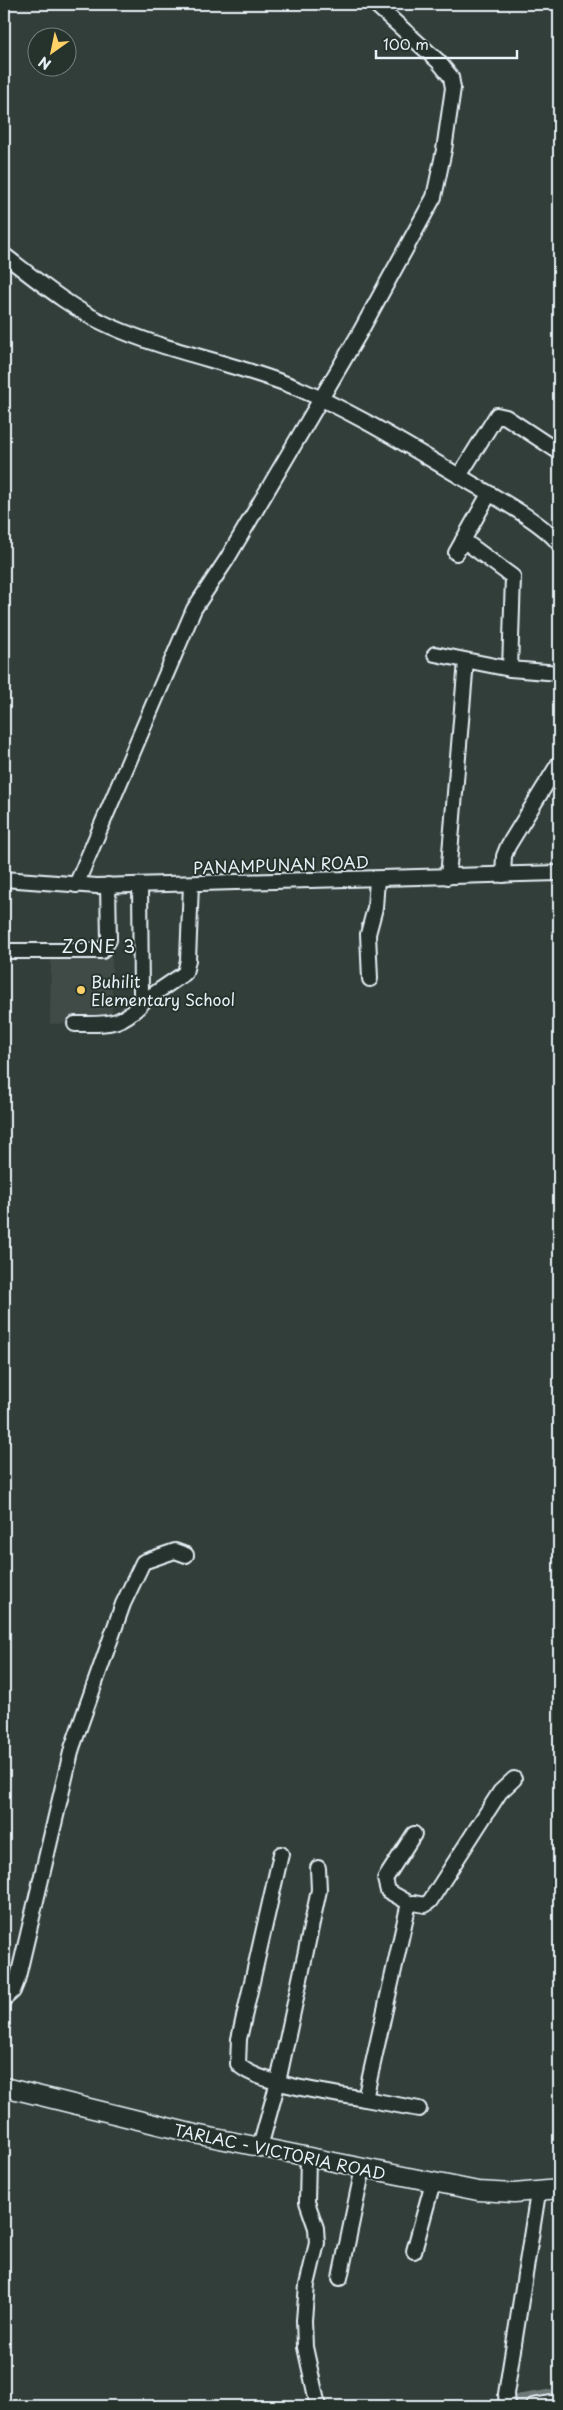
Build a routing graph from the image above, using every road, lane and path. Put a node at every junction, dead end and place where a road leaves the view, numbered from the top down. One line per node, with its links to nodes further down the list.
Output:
1 (375, 4): 3 (street)
2 (4, 255): 3 (street)
3 (320, 399): 5 (street); 22 (street)
4 (559, 452): 5 (street)
5 (459, 476): 6 (street)
6 (489, 494): 7 (street); 8 (street)
7 (463, 540): 9 (street); 12 (street)
8 (559, 544)
9 (456, 553)
10 (435, 654): 11 (street)
11 (466, 661): 12 (street); 17 (street)
12 (510, 669): 13 (street)
13 (559, 673)
14 (559, 763): 16 (street)
15 (559, 873): 16 (street, PANAMPUNAN ROAD)
16 (503, 875): 17 (street, PANAMPUNAN ROAD)
17 (448, 876): 19 (street, PANAMPUNAN ROAD)
18 (4, 879): 22 (street, PANAMPUNAN ROAD)
19 (377, 879): 21 (street, PANAMPUNAN ROAD); 25 (street)
20 (140, 884): 21 (street, PANAMPUNAN ROAD); 23 (street, PANAMPUNAN ROAD); 26 (street)
21 (191, 884): 26 (street)
22 (76, 885): 23 (street, PANAMPUNAN ROAD)
23 (108, 885): 24 (street)
24 (4, 951)
25 (370, 979)
26 (145, 1000): 27 (street)
27 (75, 1024)
28 (186, 1555): 34 (street)
29 (514, 1779): 33 (street)
30 (414, 1834): 33 (street)
31 (281, 1854): 35 (street)
32 (318, 1868): 35 (street)
33 (411, 1904): 37 (street)
34 (4, 1999)
35 (278, 2082): 37 (street); 39 (street)
36 (4, 2087): 39 (main road, TARLAC - VICTORIA ROAD)
37 (365, 2099): 38 (street)
38 (418, 2109)
39 (260, 2147): 40 (main road, TARLAC - VICTORIA ROAD)
40 (308, 2158): 41 (main road, TARLAC - VICTORIA ROAD); 49 (street)
41 (363, 2168): 42 (main road, TARLAC - VICTORIA ROAD); 46 (street)
42 (433, 2182): 44 (main road, TARLAC - VICTORIA ROAD); 45 (street)
43 (559, 2189): 44 (main road, TARLAC - VICTORIA ROAD)
44 (538, 2193): 47 (street)
45 (414, 2251)
46 (340, 2278)
47 (506, 2400)
48 (559, 2402): 50 (street)
49 (318, 2406)
50 (533, 2406)

